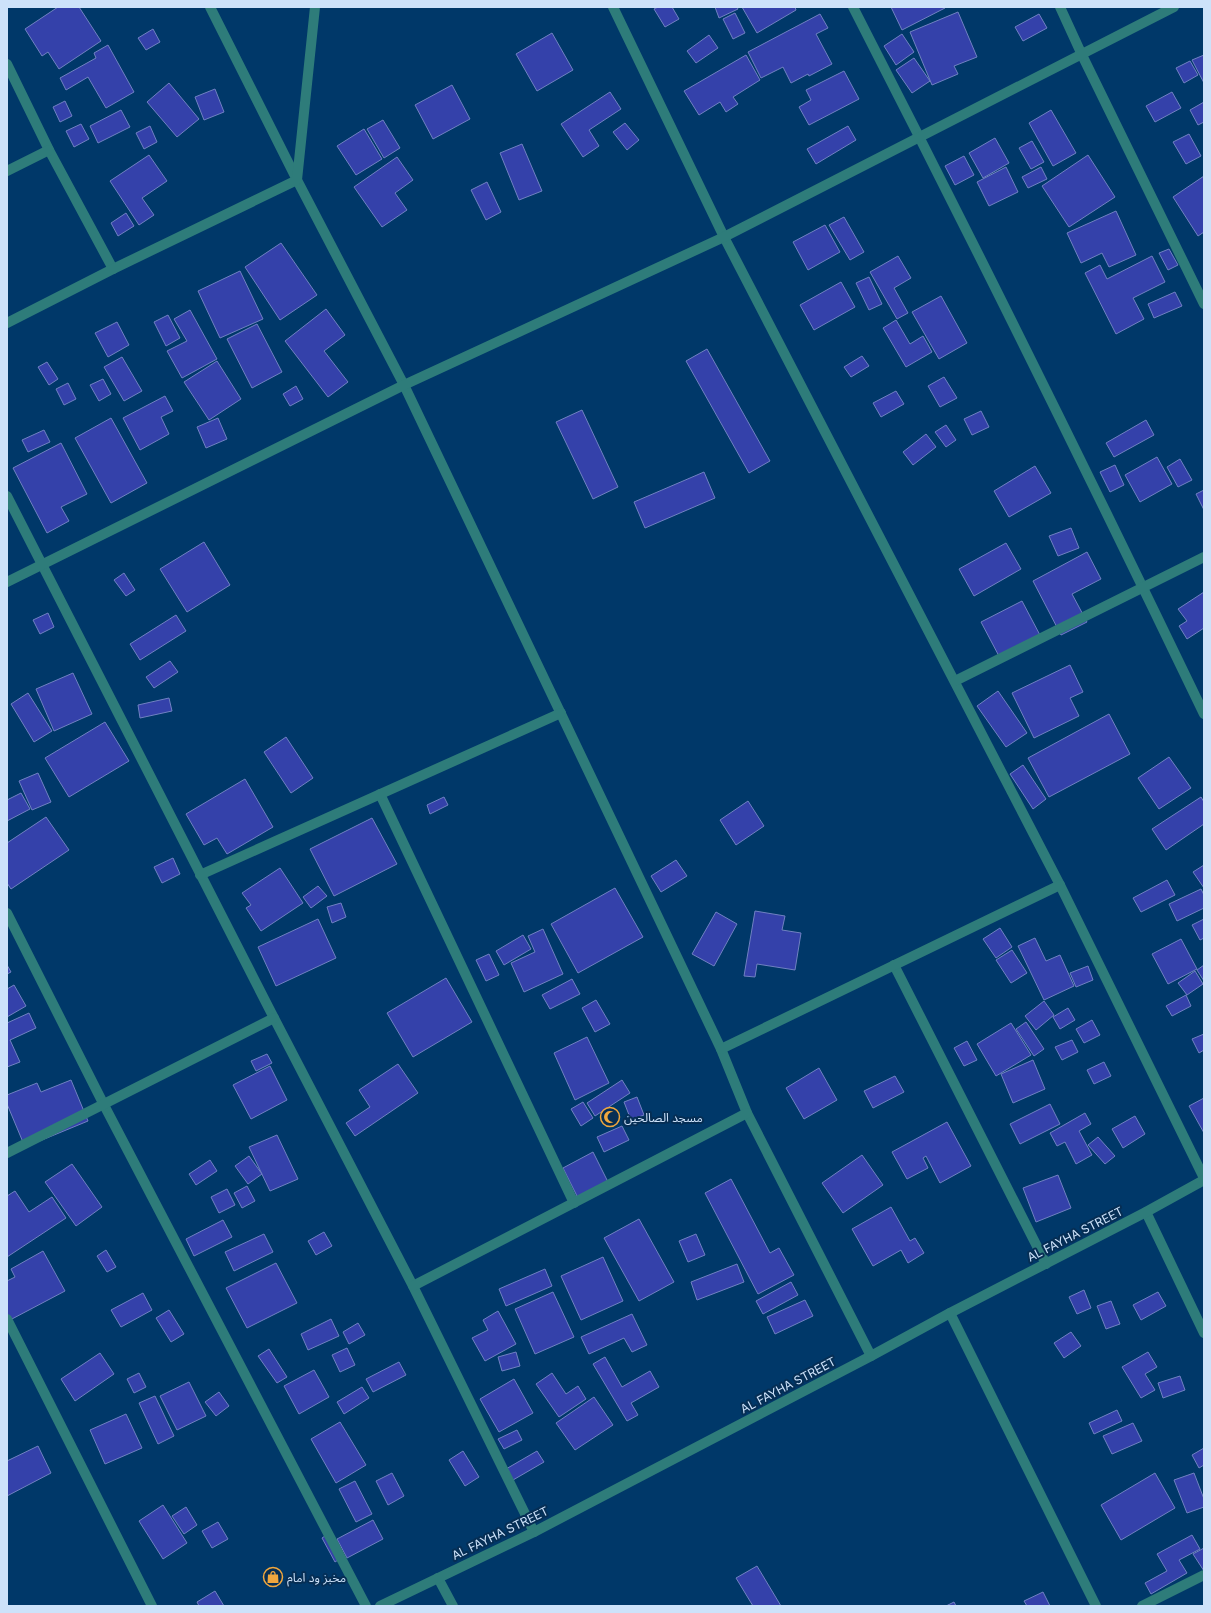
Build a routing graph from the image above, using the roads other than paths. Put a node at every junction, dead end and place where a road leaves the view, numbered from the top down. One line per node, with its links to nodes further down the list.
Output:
1 (210, 7): 12 (street)
2 (315, 7): 12 (street)
3 (613, 7): 13 (street)
4 (853, 7): 9 (street)
5 (1060, 7): 7 (street)
6 (1174, 7): 7 (street)
7 (1082, 55): 9 (street); 15 (street)
8 (7, 64): 10 (street)
9 (920, 138): 13 (street); 22 (street)
10 (49, 150): 11 (street); 14 (street)
11 (7, 171)
12 (297, 180): 14 (street); 17 (street)
13 (724, 237): 17 (street); 23 (street)
14 (112, 269): 16 (street)
15 (1204, 304)
16 (7, 323)
17 (404, 386): 20 (street); 24 (street)
18 (7, 496): 20 (street)
19 (1204, 557): 22 (street)
20 (42, 565): 21 (street); 27 (street)
21 (7, 582)
22 (1144, 587): 23 (street); 25 (street)
23 (955, 681): 28 (street)
24 (561, 713): 26 (street); 32 (street)
25 (1204, 714)
26 (380, 794): 27 (street); 37 (street)
27 (200, 875): 31 (street)
28 (1060, 885): 30 (street); 36 (street)
29 (7, 913): 33 (street)
30 (894, 965): 32 (street); 39 (street)
31 (274, 1018): 33 (street); 40 (street)
32 (721, 1049): 34 (street)
33 (104, 1105): 35 (street); 49 (street)
34 (747, 1113): 37 (street); 44 (street)
35 (7, 1153)
36 (1204, 1179): 38 (street, AL FAYHA STREET)
37 (574, 1203): 40 (street)
38 (1146, 1212): 39 (street, AL FAYHA STREET); 43 (street)
39 (1046, 1264): 41 (street, AL FAYHA STREET)
40 (413, 1286): 45 (street)
41 (950, 1313): 44 (street, AL FAYHA STREET); 52 (street)
42 (7, 1319): 48 (street)
43 (1204, 1333)
44 (871, 1356): 45 (street, AL FAYHA STREET)
45 (534, 1532): 47 (street, AL FAYHA STREET)
46 (1204, 1575): 53 (street)
47 (438, 1578): 50 (street, AL FAYHA STREET); 51 (street)
48 (152, 1606)
49 (366, 1606)
50 (380, 1606)
51 (453, 1606)
52 (1096, 1606)
53 (1142, 1606)

